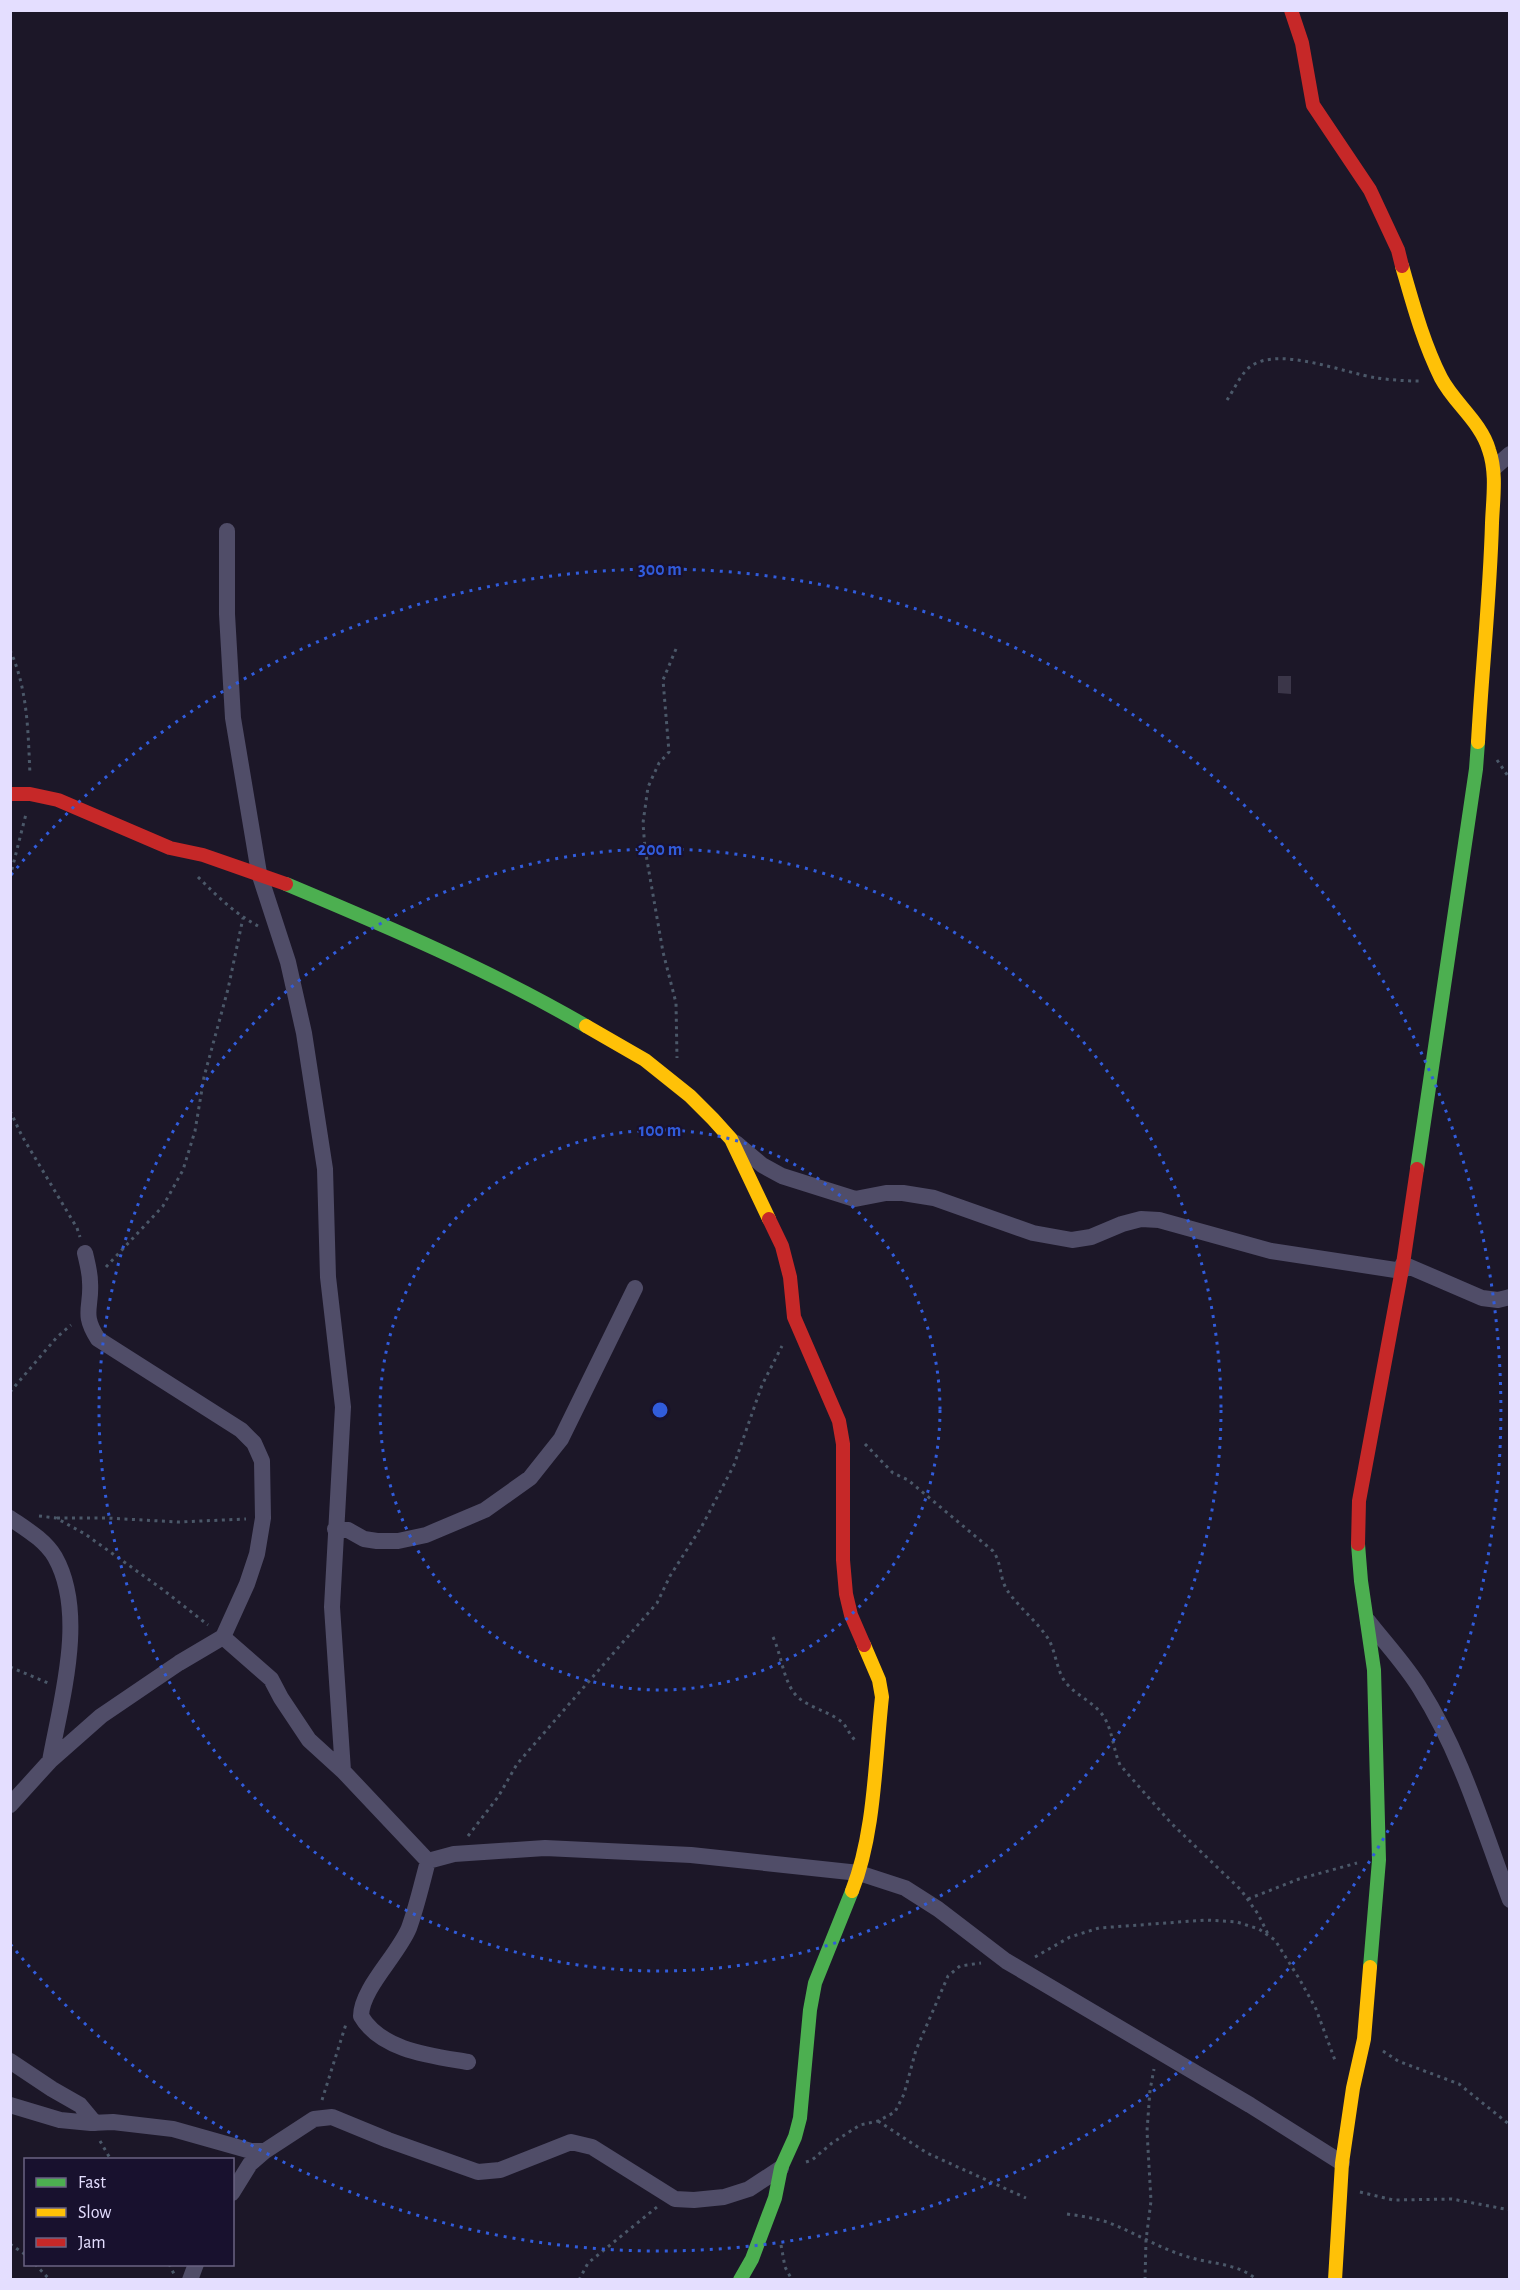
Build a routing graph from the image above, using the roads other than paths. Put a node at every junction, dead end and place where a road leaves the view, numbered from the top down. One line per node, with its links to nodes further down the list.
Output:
1 (1291, 10): 3 (street)
2 (1509, 454): 3 (street)
3 (1494, 468): 9 (street)
4 (227, 531): 6 (street)
5 (10, 794): 6 (street)
6 (259, 873): 7 (street); 13 (street)
7 (731, 1138): 9 (street); 20 (street)
8 (85, 1253): 15 (street)
9 (1402, 1268): 11 (street); 14 (street)
10 (635, 1288): 13 (street)
11 (1509, 1296)
12 (10, 1518): 16 (street)
13 (335, 1529): 17 (street)
14 (1367, 1620): 21 (street); 27 (street)
15 (223, 1637): 16 (street); 17 (street)
16 (50, 1761): 18 (street)
17 (343, 1771): 19 (street)
18 (10, 1805)
19 (428, 1861): 20 (street); 23 (street)
20 (859, 1873): 27 (street); 28 (street)
21 (1509, 1900)
22 (10, 2061): 25 (street)
23 (468, 2062)
24 (10, 2105): 25 (street)
25 (95, 2123): 26 (street)
26 (265, 2151): 28 (street); 29 (street)
27 (1342, 2163): 33 (street)
28 (782, 2166): 32 (street)
29 (234, 2190)
30 (196, 2266): 31 (street)
31 (190, 2280)
32 (740, 2280)
33 (1335, 2280)

